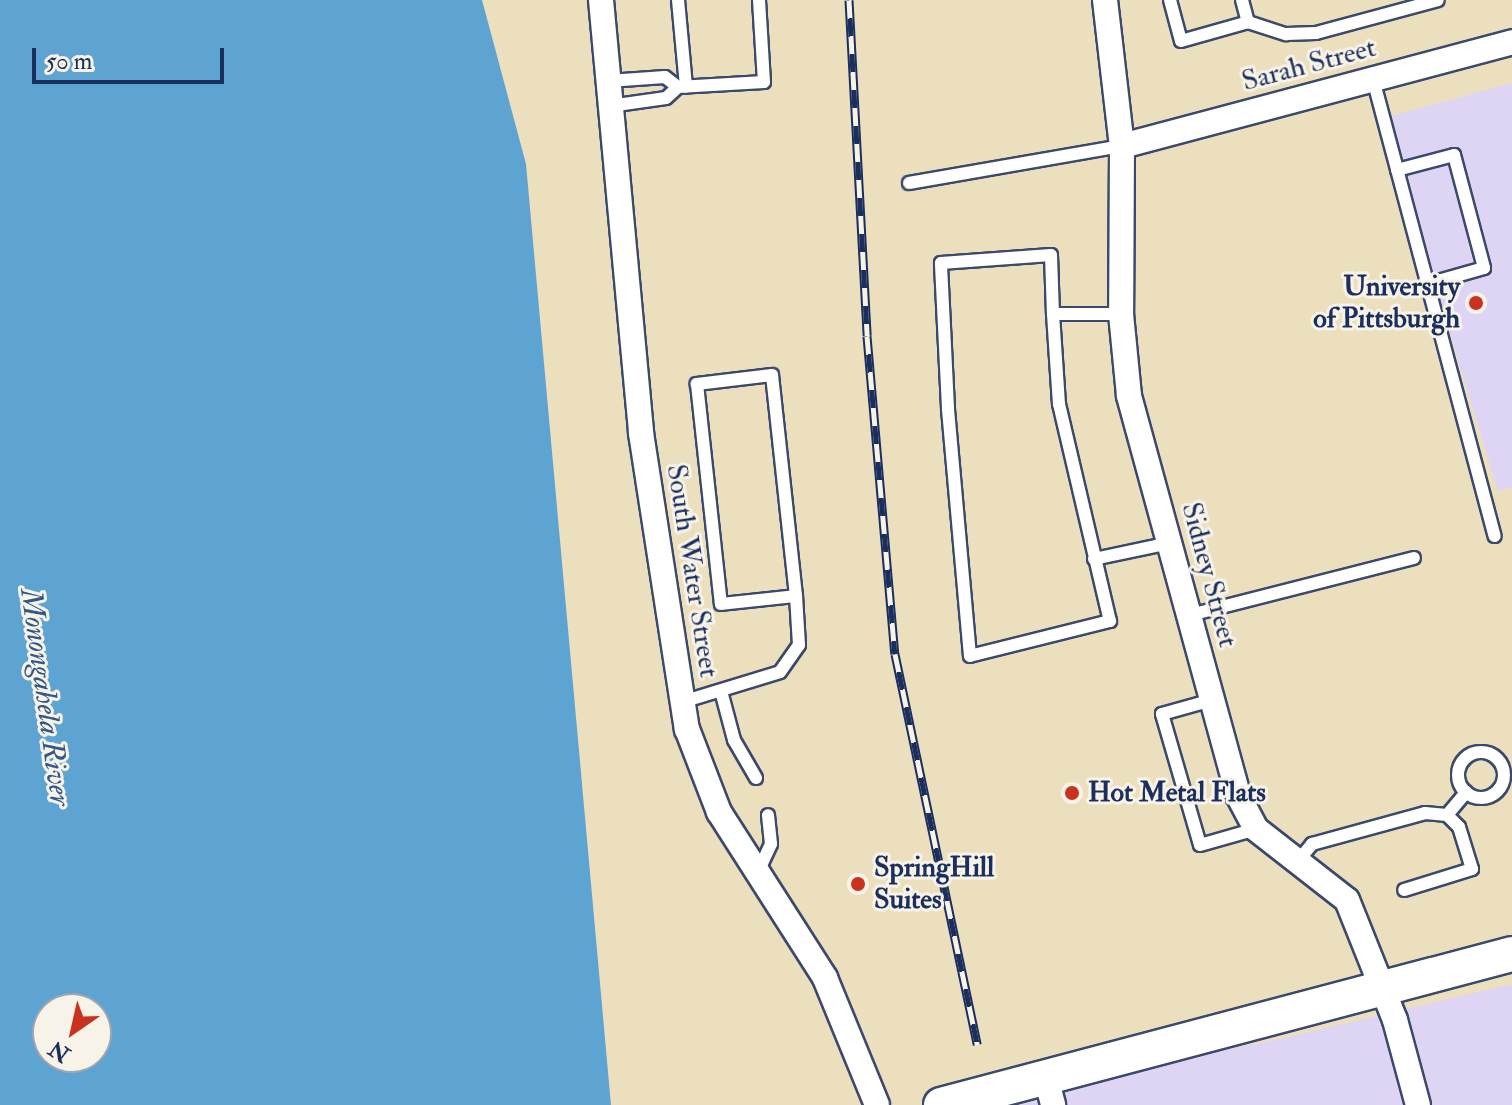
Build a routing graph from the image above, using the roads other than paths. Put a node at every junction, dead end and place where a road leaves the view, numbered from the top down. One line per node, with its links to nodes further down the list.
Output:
1 (601, 0): 11 (street, South Water Street)
2 (678, 0): 12 (lane)
3 (759, 0): 12 (lane)
4 (1105, 0): 14 (street, Sidney Street)
5 (1170, 0): 8 (lane)
6 (1242, 0): 8 (lane)
7 (1438, 0): 8 (lane)
8 (1248, 22)
9 (1512, 42): 10 (street, Sarah Street)
10 (1373, 79): 14 (street, Sarah Street); 15 (lane)
11 (608, 81): 12 (lane); 13 (street, South Water Street)
12 (682, 87): 13 (lane)
13 (610, 106): 28 (street, South Water Street)
14 (1122, 146): 16 (lane); 19 (street, Sidney Street)
15 (1397, 170): 17 (lane); 17 (lane)
16 (909, 183)
17 (1428, 284): 20 (lane)
18 (1053, 314): 19 (lane); 23 (lane); 23 (lane)
19 (1121, 314): 21 (street, Sidney Street)
20 (1495, 536)
21 (1170, 543): 23 (lane); 25 (street, Sidney Street)
22 (1414, 558): 25 (lane)
23 (1094, 559)
24 (796, 596): 24 (lane); 26 (lane)
25 (1190, 615): 27 (street, Sidney Street)
26 (721, 691): 28 (lane); 29 (lane)
27 (1212, 700): 33 (street, Sidney Street); 33 (lane)
28 (682, 702): 35 (street, South Water Street)
29 (756, 778)
30 (1466, 792): 32 (lane)
31 (768, 815): 35 (lane)
32 (1447, 815): 34 (lane); 36 (lane)
33 (1256, 829): 34 (street, Sidney Street)
34 (1299, 860): 38 (street, Sidney Street)
35 (757, 874): 40 (street, South Water Street)
36 (1404, 890)
37 (1512, 954): 38 (main road)
38 (1382, 988): 39 (main road); 42 (street, Sidney Street)
39 (1050, 1091): 41 (main road)
40 (877, 1105)
41 (941, 1105)
42 (1418, 1105)

